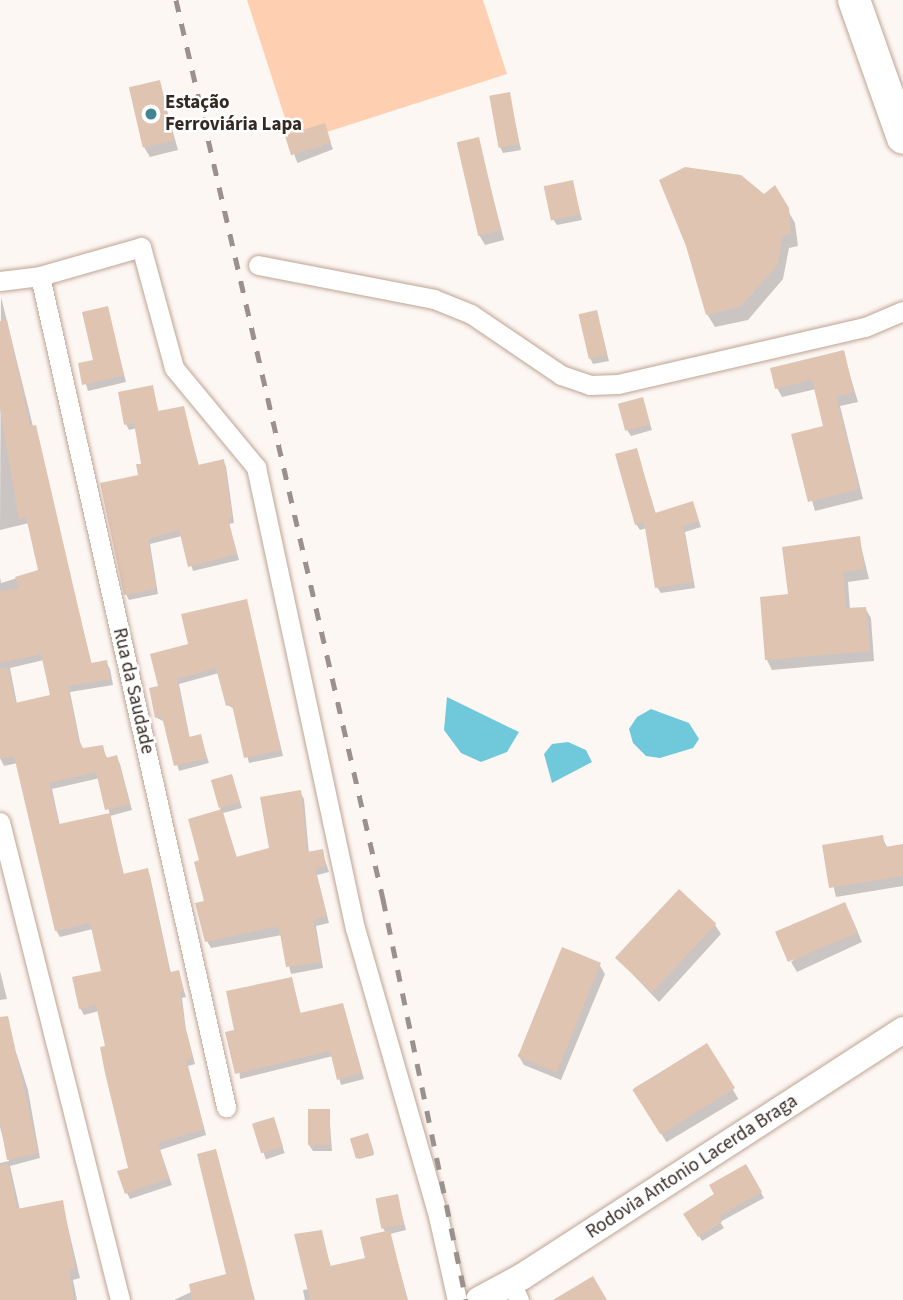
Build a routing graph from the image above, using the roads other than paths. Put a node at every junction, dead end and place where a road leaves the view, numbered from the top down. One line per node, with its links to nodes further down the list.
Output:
1 (854, 0): 2 (highway)
2 (903, 138)
3 (258, 265): 6 (street)
4 (40, 276): 5 (street); 9 (street, Rua da Saudade); 12 (street)
5 (0, 281)
6 (903, 311)
7 (0, 822): 11 (street)
8 (903, 1030): 10 (main road, Rodovia Antonio Lacerda Braga)
9 (226, 1107)
10 (515, 1291): 13 (main road, Rodovia Antonio Lacerda Braga)
11 (120, 1300)
12 (457, 1300)
13 (479, 1300)

